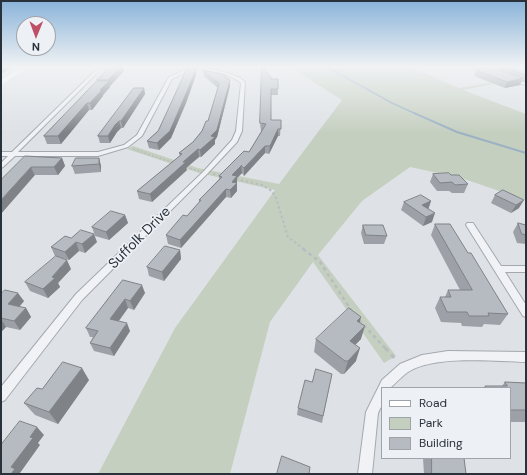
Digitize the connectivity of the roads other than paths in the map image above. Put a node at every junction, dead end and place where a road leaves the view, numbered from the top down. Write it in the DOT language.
graph roads {
  1 [pos="79,89"];
  2 [pos="164,89"];
  3 [pos="242,89"];
  4 [pos="1,154"];
  5 [pos="13,154"];
  6 [pos="1,166"];
  7 [pos="470,224"];
  8 [pos="498,269"];
  9 [pos="526,269"];
  10 [pos="526,313"];
  11 [pos="526,357"];
  12 [pos="384,387"];
  13 [pos="381,395"];
  14 [pos="1,396"];
  15 [pos="365,474"];
  1 -- 5 [label="street"];
  2 -- 5 [label="street"];
  3 -- 14 [label="street, Suffolk Drive"];
  4 -- 5 [label="street"];
  5 -- 6 [label="street"];
  7 -- 8 [label="street"];
  8 -- 9 [label="street"];
  8 -- 10 [label="street"];
  11 -- 12 [label="street"];
  13 -- 15 [label="street"];
}
